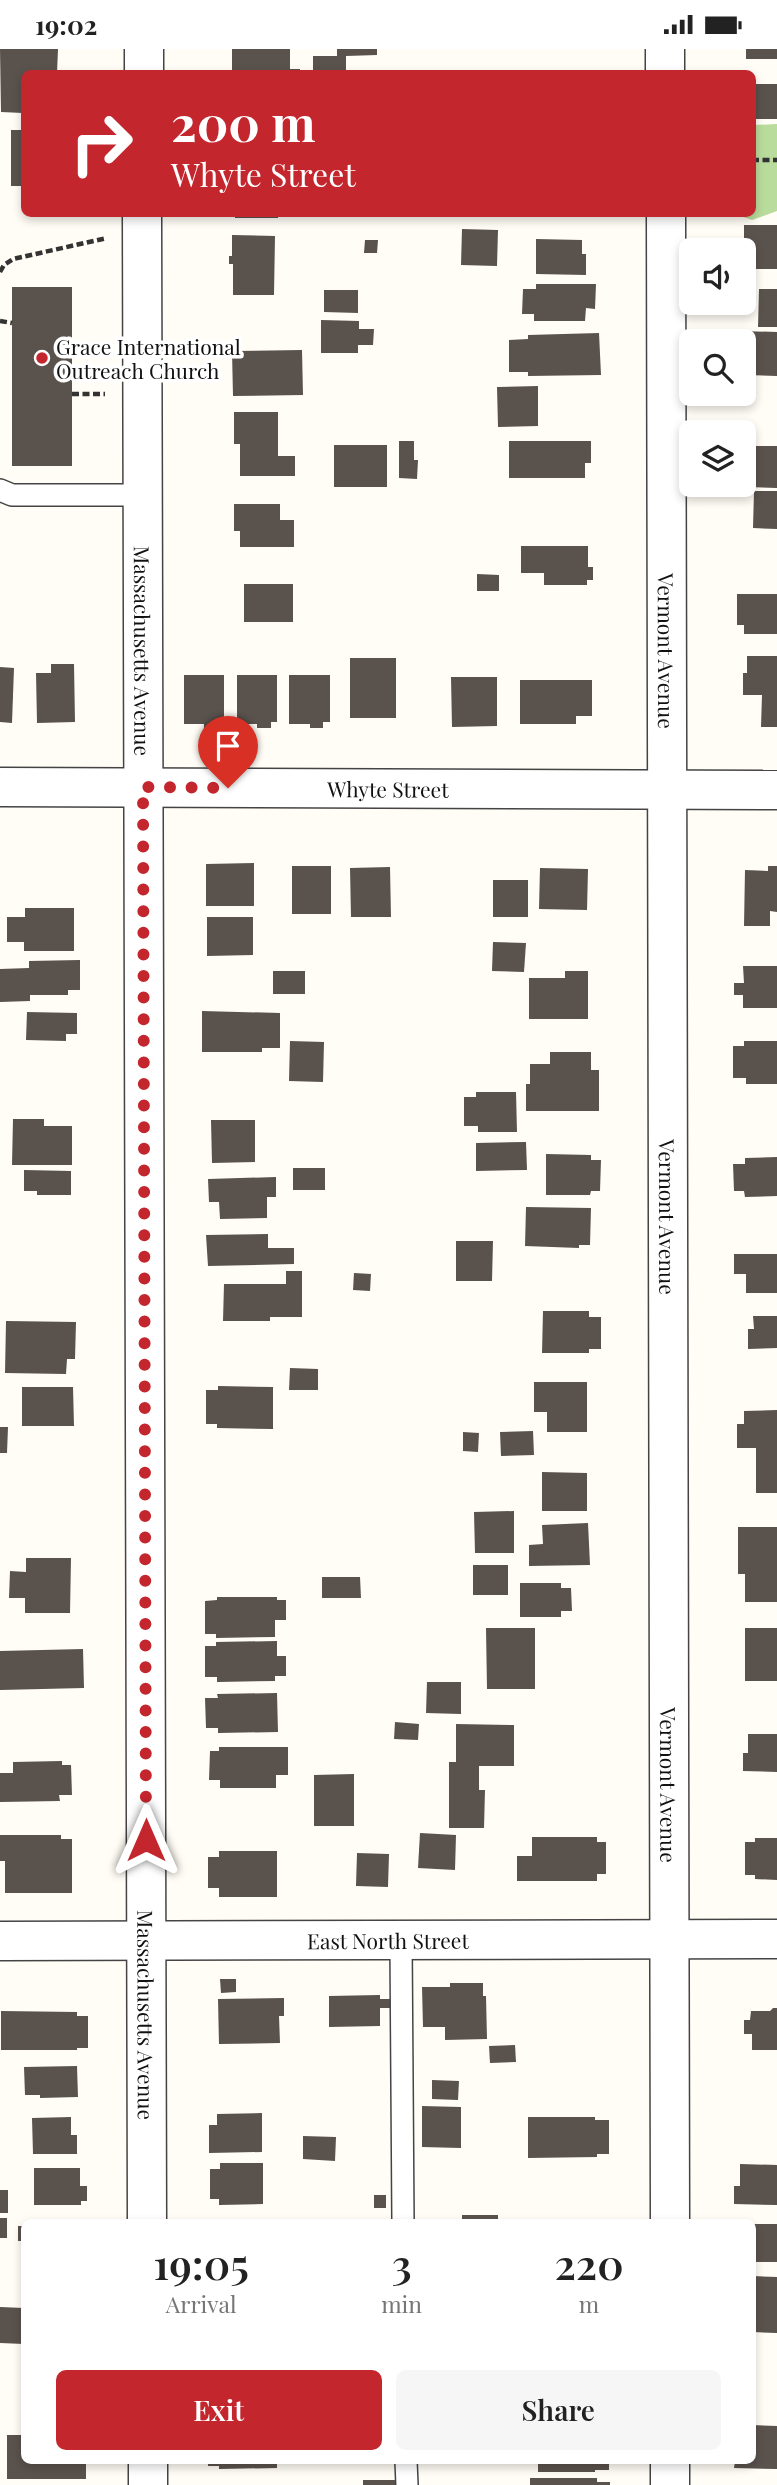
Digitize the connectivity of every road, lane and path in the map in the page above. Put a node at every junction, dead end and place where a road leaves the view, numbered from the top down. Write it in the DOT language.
graph roads {
  1 [pos="144,49"];
  2 [pos="665,49"];
  3 [pos="144,70"];
  4 [pos="666,70"];
  5 [pos="756,160"];
  6 [pos="777,160"];
  7 [pos="666,217"];
  8 [pos="142,222"];
  9 [pos="0,272"];
  10 [pos="0,321"];
  11 [pos="12,323"];
  12 [pos="72,394"];
  13 [pos="110,394"];
  14 [pos="0,490"];
  15 [pos="142,495"];
  16 [pos="0,787"];
  17 [pos="143,787"];
  18 [pos="667,790"];
  19 [pos="777,790"];
  20 [pos="777,1939"];
  21 [pos="669,1940"];
  22 [pos="0,1941"];
  23 [pos="146,1941"];
  24 [pos="401,1941"];
  25 [pos="147,2219"];
  26 [pos="403,2219"];
  27 [pos="670,2219"];
  28 [pos="148,2464"];
  29 [pos="406,2464"];
  30 [pos="670,2464"];
  31 [pos="148,2485"];
  32 [pos="407,2485"];
  33 [pos="670,2485"];
  1 -- 3 [label="street"];
  2 -- 4 [label="street"];
  5 -- 6 [label="path"];
  7 -- 18 [label="street, Vermont Avenue"];
  8 -- 9 [label="path"];
  8 -- 15 [label="street, Massachusetts Avenue"];
  10 -- 11 [label="path"];
  12 -- 13 [label="path"];
  14 -- 15 [label="lane"];
  15 -- 17 [label="street, Massachusetts Avenue"];
  16 -- 17 [label="street, Whyte Street"];
  17 -- 18 [label="street, Whyte Street"];
  17 -- 23 [label="street, Massachusetts Avenue"];
  18 -- 19 [label="street, Whyte Street"];
  18 -- 21 [label="street, Vermont Avenue"];
  20 -- 21 [label="street, East North Street"];
  21 -- 24 [label="street, East North Street"];
  21 -- 27 [label="street, Vermont Avenue"];
  22 -- 23 [label="street, East North Street"];
  23 -- 24 [label="street, East North Street"];
  23 -- 25 [label="street, Massachusetts Avenue"];
  24 -- 26 [label="lane"];
  28 -- 31 [label="street"];
  29 -- 32 [label="lane"];
  30 -- 33 [label="street"];
}
